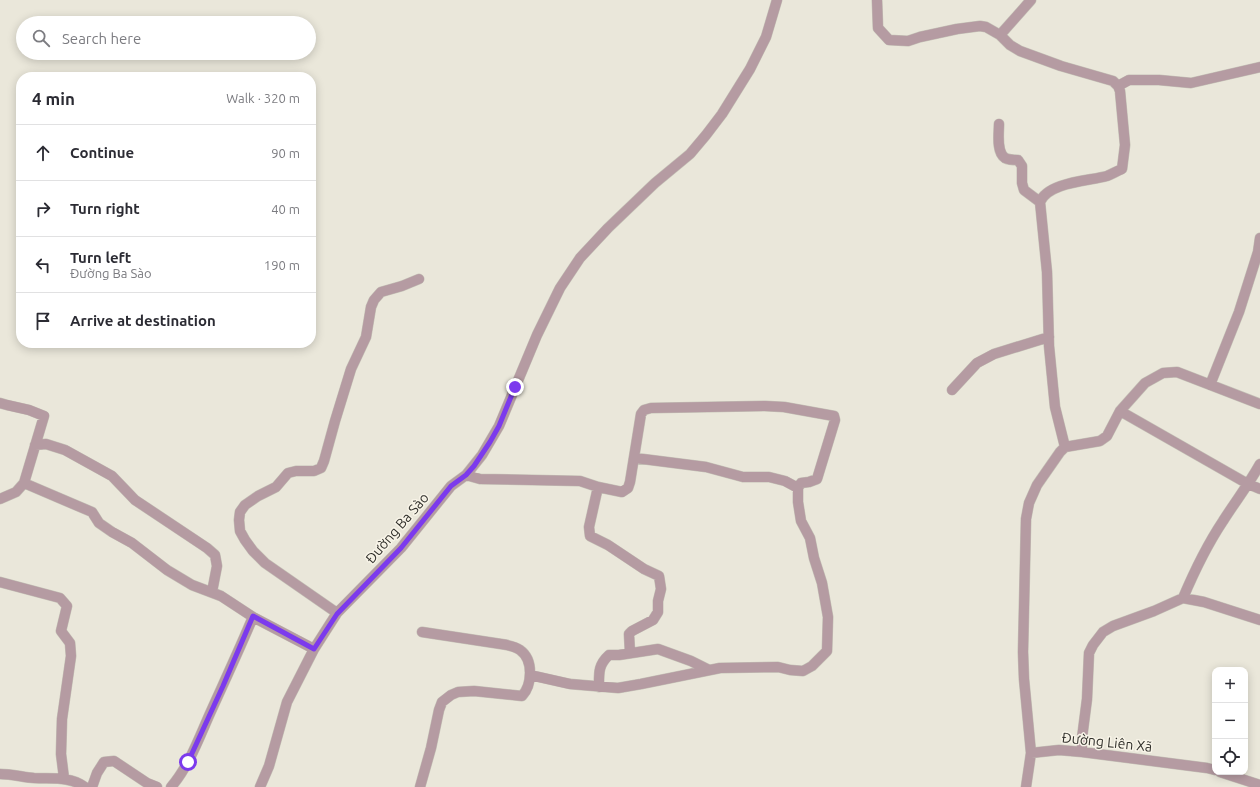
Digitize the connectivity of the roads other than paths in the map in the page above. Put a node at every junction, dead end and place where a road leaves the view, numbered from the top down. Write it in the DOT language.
graph roads {
  1 [pos="777,0"];
  2 [pos="877,0"];
  3 [pos="1031,0"];
  4 [pos="1000,35"];
  5 [pos="1260,66"];
  6 [pos="1118,86"];
  7 [pos="999,124"];
  8 [pos="1040,202"];
  9 [pos="1260,238"];
  10 [pos="419,279"];
  11 [pos="1049,336"];
  12 [pos="1210,385"];
  13 [pos="952,390"];
  14 [pos="0,403"];
  15 [pos="1260,404"];
  16 [pos="1120,411"];
  17 [pos="35,445"];
  18 [pos="1065,447"];
  19 [pos="635,458"];
  20 [pos="1260,464"];
  21 [pos="466,475"];
  22 [pos="24,483"];
  23 [pos="1248,484"];
  24 [pos="598,487"];
  25 [pos="798,488"];
  26 [pos="1260,489"];
  27 [pos="0,499"];
  28 [pos="0,582"];
  29 [pos="212,592"];
  30 [pos="1183,598"];
  31 [pos="337,614"];
  32 [pos="253,616"];
  33 [pos="1260,620"];
  34 [pos="422,632"];
  35 [pos="314,649"];
  36 [pos="630,653"];
  37 [pos="709,670"];
  38 [pos="530,674"];
  39 [pos="599,687"];
  40 [pos="1031,752"];
  41 [pos="1082,752"];
  42 [pos="1212,769"];
  43 [pos="0,774"];
  44 [pos="1229,775"];
  45 [pos="64,778"];
  46 [pos="1260,785"];
  47 [pos="85,787"];
  48 [pos="92,787"];
  49 [pos="157,787"];
  50 [pos="171,787"];
  51 [pos="260,787"];
  52 [pos="420,787"];
  53 [pos="1026,787"];
  1 -- 21 [label="street, Đường Ba Sào"];
  2 -- 4 [label="street"];
  3 -- 4 [label="street"];
  4 -- 6 [label="street"];
  5 -- 6 [label="street"];
  6 -- 8 [label="street"];
  7 -- 8 [label="street"];
  8 -- 11 [label="street"];
  9 -- 12 [label="street"];
  10 -- 31 [label="street"];
  11 -- 13 [label="street"];
  11 -- 18 [label="street"];
  12 -- 15 [label="street"];
  12 -- 16 [label="street"];
  14 -- 17 [label="street"];
  16 -- 18 [label="street"];
  16 -- 23 [label="street"];
  17 -- 22 [label="street"];
  17 -- 29 [label="street"];
  18 -- 40 [label="street"];
  19 -- 24 [label="street"];
  19 -- 25 [label="street"];
  19 -- 25 [label="street"];
  20 -- 23 [label="street"];
  21 -- 24 [label="street"];
  21 -- 31 [label="street, Đường Ba Sào"];
  22 -- 27 [label="street"];
  22 -- 29 [label="street"];
  23 -- 26 [label="street"];
  23 -- 30 [label="street"];
  24 -- 36 [label="street"];
  25 -- 37 [label="street"];
  28 -- 45 [label="street"];
  29 -- 32 [label="street"];
  30 -- 33 [label="street"];
  30 -- 41 [label="street"];
  31 -- 35 [label="street, Đường Ba Sào"];
  32 -- 35 [label="street"];
  32 -- 50 [label="street"];
  34 -- 38 [label="street"];
  35 -- 51 [label="street, Đường Ba Sào"];
  36 -- 37 [label="street"];
  36 -- 39 [label="street"];
  37 -- 39 [label="street"];
  38 -- 39 [label="street"];
  38 -- 52 [label="street"];
  40 -- 41 [label="street, Đường Liên Xã"];
  40 -- 53 [label="street"];
  41 -- 42 [label="street, Đường Liên Xã"];
  43 -- 45 [label="street"];
  44 -- 46 [label="street"];
  45 -- 47 [label="street"];
  48 -- 49 [label="street"];
}
